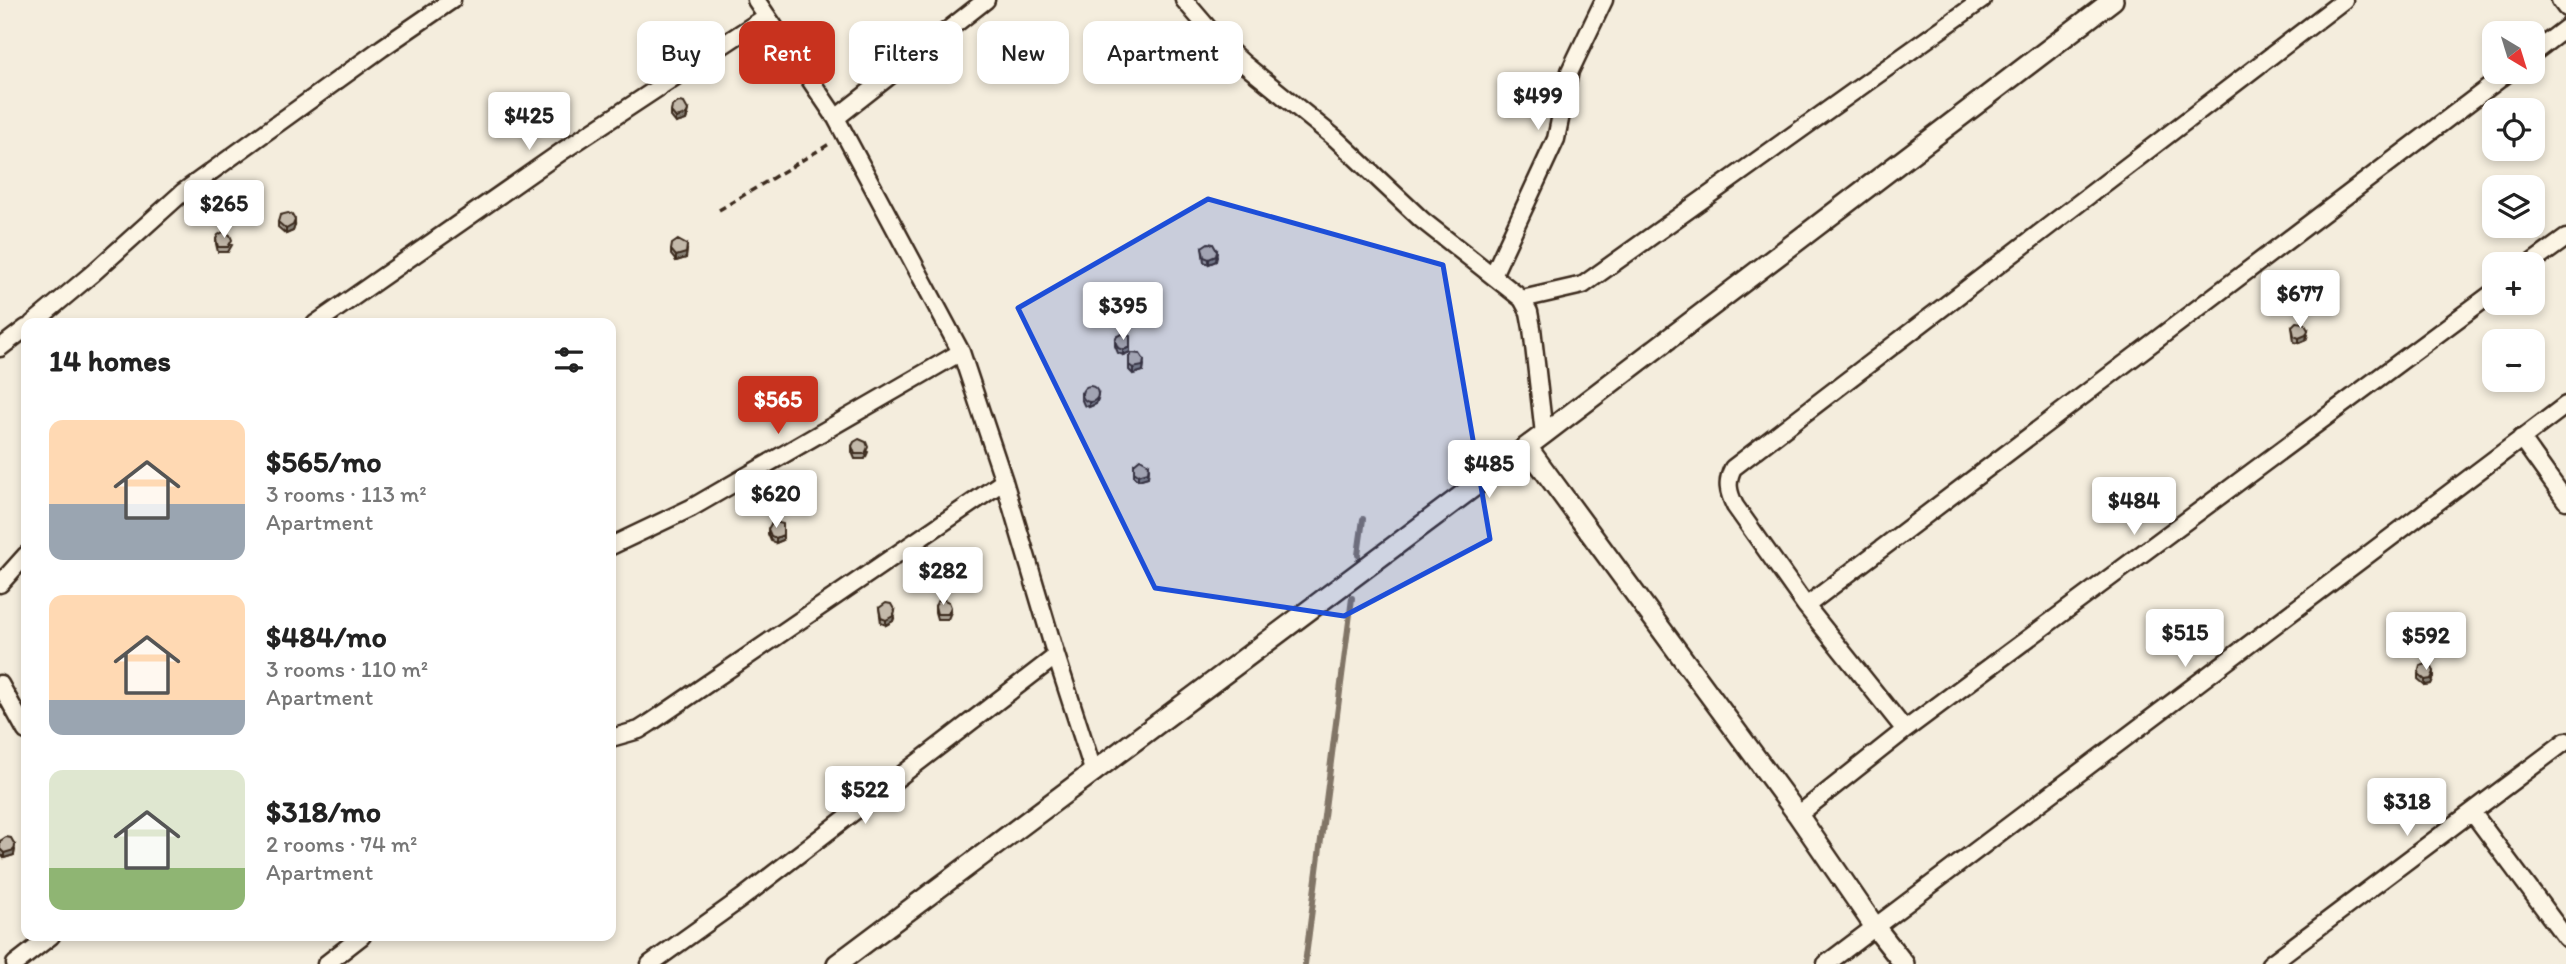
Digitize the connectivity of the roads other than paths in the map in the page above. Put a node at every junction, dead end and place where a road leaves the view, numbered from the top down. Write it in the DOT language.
graph roads {
  1 [pos="452,0"];
  2 [pos="756,0"];
  3 [pos="986,0"];
  4 [pos="1184,0"];
  5 [pos="1604,0"];
  6 [pos="1982,0"];
  7 [pos="2113,0"];
  8 [pos="2344,0"];
  9 [pos="2560,0"];
  10 [pos="2566,8"];
  11 [pos="767,16"];
  12 [pos="2566,29"];
  13 [pos="2545,44"];
  14 [pos="2493,84"];
  15 [pos="836,118"];
  16 [pos="2566,238"];
  17 [pos="2545,253"];
  18 [pos="1493,275"];
  19 [pos="1522,299"];
  20 [pos="2482,301"];
  21 [pos="39,318"];
  22 [pos="324,318"];
  23 [pos="21,332"];
  24 [pos="0,348"];
  25 [pos="961,352"];
  26 [pos="2566,405"];
  27 [pos="1544,434"];
  28 [pos="2521,438"];
  29 [pos="1527,447"];
  30 [pos="1004,481"];
  31 [pos="2566,501"];
  32 [pos="616,544"];
  33 [pos="21,561"];
  34 [pos="0,584"];
  35 [pos="1806,606"];
  36 [pos="1056,656"];
  37 [pos="0,684"];
  38 [pos="21,722"];
  39 [pos="1905,730"];
  40 [pos="616,737"];
  41 [pos="2566,741"];
  42 [pos="1094,773"];
  43 [pos="2472,812"];
  44 [pos="1798,815"];
  45 [pos="1875,927"];
  46 [pos="2566,938"];
  47 [pos="45,941"];
  48 [pos="356,941"];
  49 [pos="15,964"];
  50 [pos="326,964"];
  51 [pos="650,964"];
  52 [pos="837,964"];
  53 [pos="1826,964"];
  54 [pos="1904,964"];
  55 [pos="2270,964"];
  1 -- 21 [label="street"];
  2 -- 11 [label="street"];
  3 -- 15 [label="street"];
  4 -- 18 [label="street"];
  5 -- 18 [label="street"];
  6 -- 19 [label="street"];
  7 -- 27 [label="street"];
  8 -- 35 [label="street"];
  9 -- 10 [label="street"];
  11 -- 15 [label="street"];
  11 -- 22 [label="street"];
  12 -- 13 [label="street"];
  14 -- 35 [label="street"];
  15 -- 25 [label="street"];
  16 -- 17 [label="street"];
  18 -- 19 [label="street"];
  19 -- 27 [label="street"];
  20 -- 39 [label="street"];
  23 -- 24 [label="street"];
  25 -- 30 [label="street"];
  25 -- 32 [label="street"];
  26 -- 28 [label="street"];
  27 -- 29 [label="street"];
  28 -- 31 [label="street"];
  28 -- 45 [label="street"];
  29 -- 42 [label="street"];
  29 -- 44 [label="street"];
  30 -- 36 [label="street"];
  30 -- 40 [label="street"];
  33 -- 34 [label="street"];
  35 -- 39 [label="street"];
  36 -- 42 [label="street"];
  36 -- 51 [label="street"];
  37 -- 38 [label="street"];
  39 -- 44 [label="street"];
  41 -- 43 [label="street"];
  42 -- 52 [label="street"];
  43 -- 46 [label="street"];
  43 -- 55 [label="street"];
  44 -- 45 [label="street"];
  45 -- 53 [label="street"];
  45 -- 54 [label="street"];
  47 -- 49 [label="street"];
  48 -- 50 [label="street"];
}
